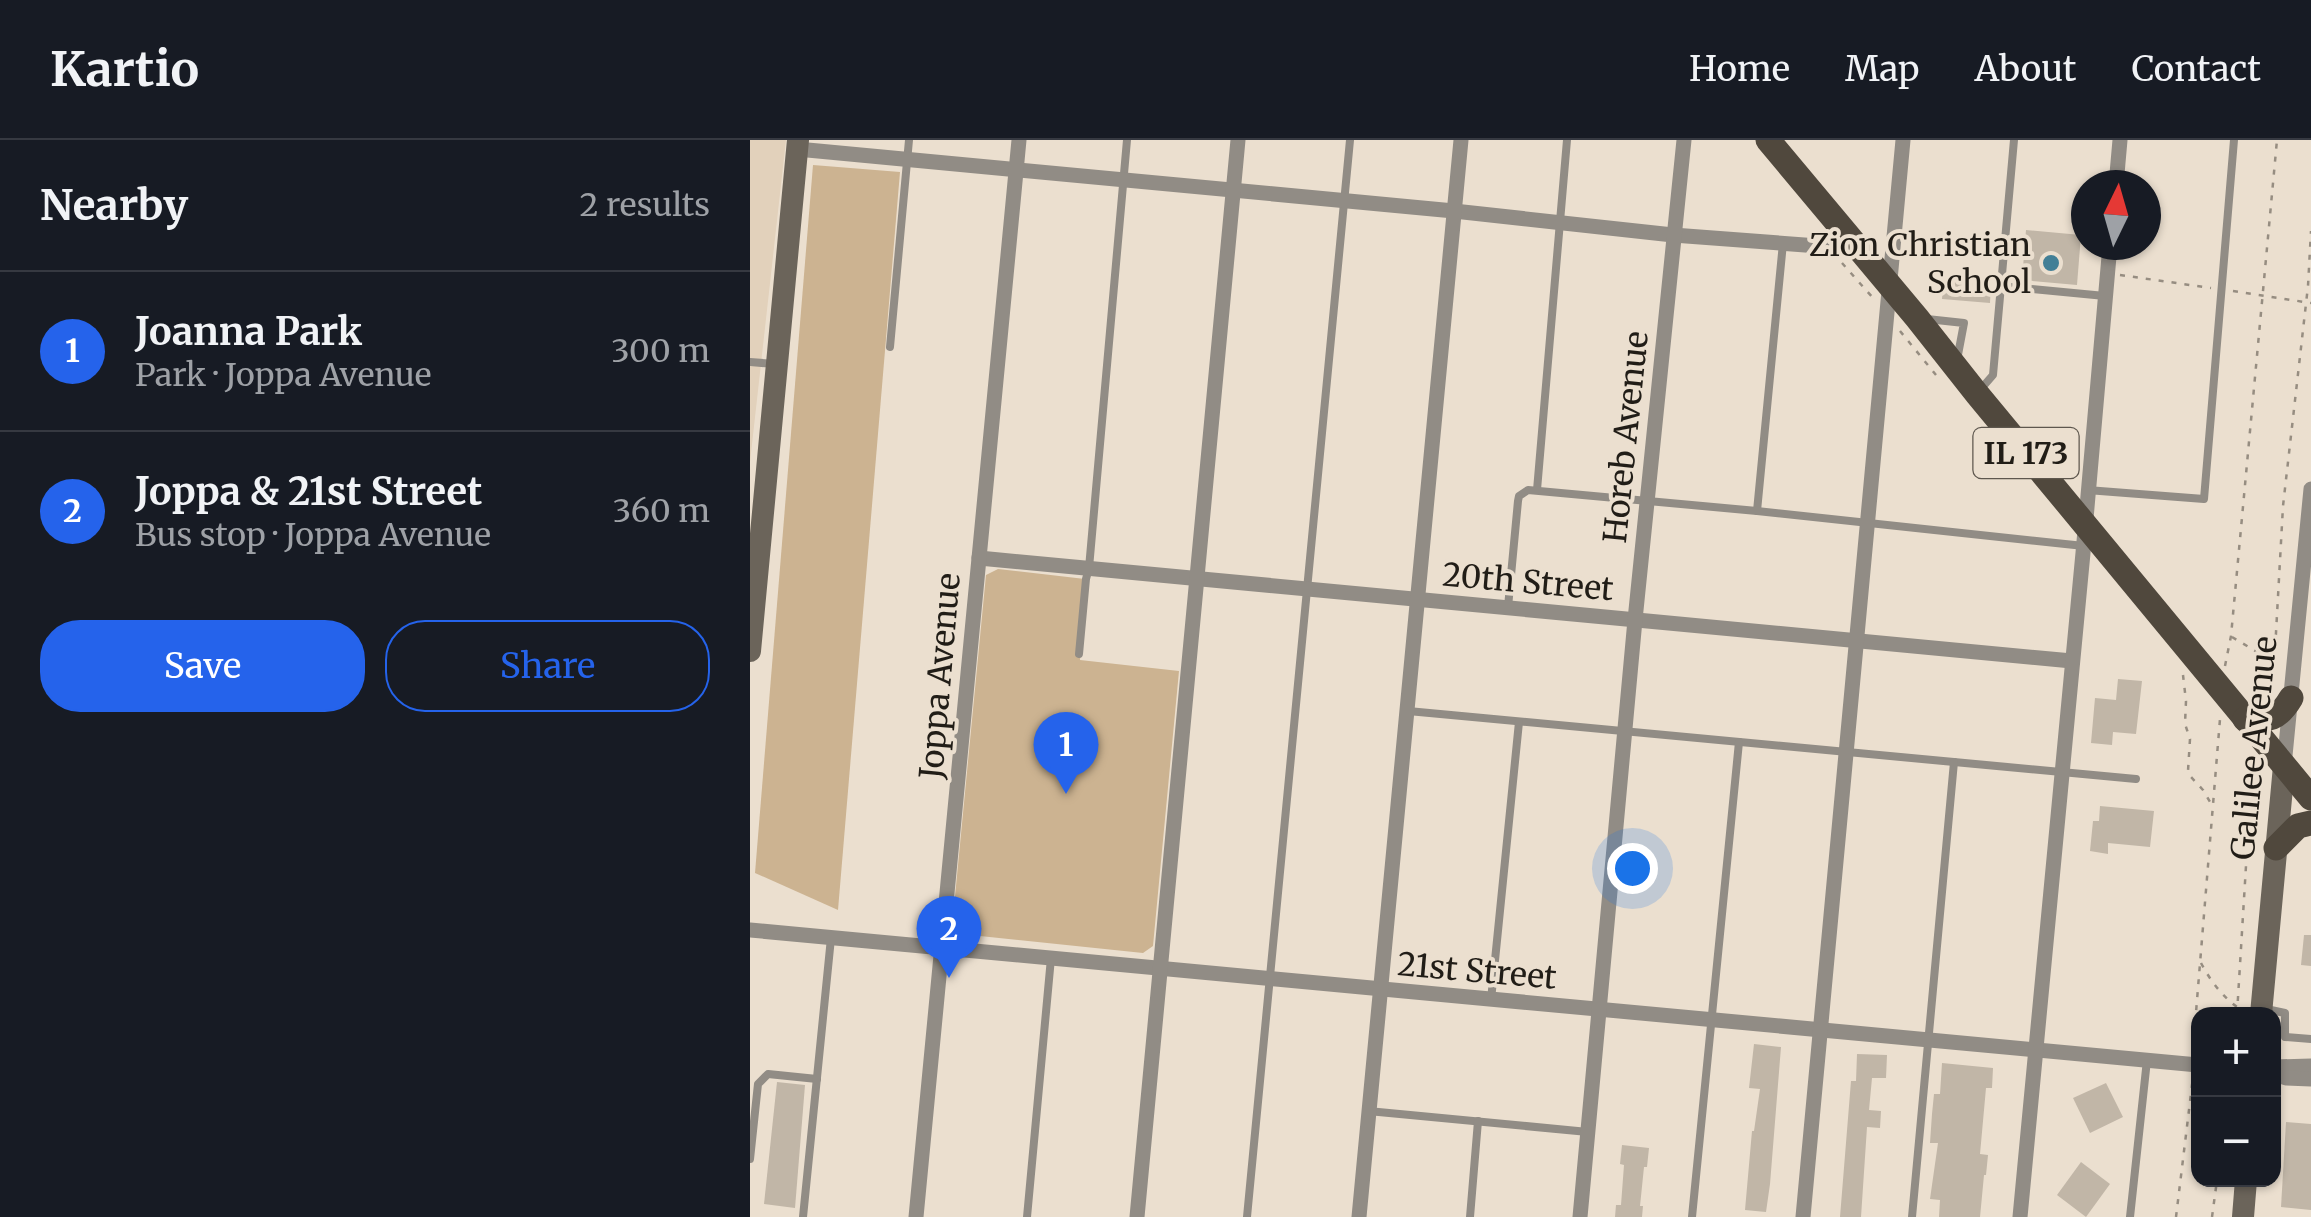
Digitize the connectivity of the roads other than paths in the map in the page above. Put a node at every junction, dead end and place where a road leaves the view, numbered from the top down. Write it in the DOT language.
graph roads {
  1 [pos="909,140"];
  2 [pos="1018,140"];
  3 [pos="1127,140"];
  4 [pos="1238,140"];
  5 [pos="1350,140"];
  6 [pos="1461,140"];
  7 [pos="1567,140"];
  8 [pos="1684,140"];
  9 [pos="1902,140"];
  10 [pos="2014,140"];
  11 [pos="2120,140"];
  12 [pos="2234,140"];
  13 [pos="797,145"];
  14 [pos="1778,145"];
  15 [pos="907,160"];
  16 [pos="1016,170"];
  17 [pos="2117,170"];
  18 [pos="1124,180"];
  19 [pos="1233,190"];
  20 [pos="1344,201"];
  21 [pos="1454,211"];
  22 [pos="1560,222"];
  23 [pos="1673,234"];
  24 [pos="1782,244"];
  25 [pos="1858,250"];
  26 [pos="2108,260"];
  27 [pos="2001,286"];
  28 [pos="1889,287"];
  29 [pos="2105,296"];
  30 [pos="890,347"];
  31 [pos="750,362"];
  32 [pos="777,364"];
  33 [pos="1977,394"];
  34 [pos="2311,489"];
  35 [pos="1537,490"];
  36 [pos="2088,490"];
  37 [pos="1648,501"];
  38 [pos="1757,512"];
  39 [pos="1866,523"];
  40 [pos="2084,535"];
  41 [pos="979,558"];
  42 [pos="2307,566"];
  43 [pos="1089,568"];
  44 [pos="1198,579"];
  45 [pos="1307,589"];
  46 [pos="1418,600"];
  47 [pos="1508,608"];
  48 [pos="1635,620"];
  49 [pos="1856,641"];
  50 [pos="750,652"];
  51 [pos="1079,654"];
  52 [pos="2072,661"];
  53 [pos="2292,689"];
  54 [pos="1408,711"];
  55 [pos="2245,719"];
  56 [pos="1518,722"];
  57 [pos="1625,731"];
  58 [pos="1739,742"];
  59 [pos="1846,752"];
  60 [pos="1954,762"];
  61 [pos="2275,765"];
  62 [pos="2061,772"];
  63 [pos="2136,779"];
  64 [pos="2311,798"];
  65 [pos="2311,823"];
  66 [pos="2276,848"];
  67 [pos="750,930"];
  68 [pos="831,937"];
  69 [pos="942,947"];
  70 [pos="1051,958"];
  71 [pos="1161,969"];
  72 [pos="1270,979"];
  73 [pos="1382,990"];
  74 [pos="1491,1000"];
  75 [pos="2262,1007"];
  76 [pos="1598,1010"];
  77 [pos="2281,1011"];
  78 [pos="1712,1021"];
  79 [pos="1820,1031"];
  80 [pos="2311,1039"];
  81 [pos="1928,1041"];
  82 [pos="2036,1050"];
  83 [pos="2147,1060"];
  84 [pos="2191,1064"];
  85 [pos="2311,1066"];
  86 [pos="2281,1070"];
  87 [pos="2281,1075"];
  88 [pos="817,1079"];
  89 [pos="2311,1079"];
  90 [pos="1368,1111"];
  91 [pos="1478,1121"];
  92 [pos="1588,1132"];
  93 [pos="750,1159"];
  94 [pos="2245,1187"];
  95 [pos="803,1217"];
  96 [pos="916,1217"];
  97 [pos="1027,1217"];
  98 [pos="1137,1217"];
  99 [pos="1248,1217"];
  100 [pos="1359,1217"];
  101 [pos="1470,1217"];
  102 [pos="1580,1217"];
  103 [pos="1692,1217"];
  104 [pos="1803,1217"];
  105 [pos="1912,1217"];
  106 [pos="2020,1217"];
  107 [pos="2130,1217"];
  108 [pos="2243,1217"];
  1 -- 15 [label="lane"];
  2 -- 16 [label="street, Joppa Avenue"];
  3 -- 18 [label="lane"];
  4 -- 19 [label="street"];
  5 -- 20 [label="lane"];
  6 -- 21 [label="street"];
  7 -- 22 [label="lane"];
  8 -- 23 [label="street, Horeb Avenue"];
  9 -- 28 [label="street"];
  10 -- 27 [label="lane"];
  11 -- 17 [label="street"];
  12 -- 36 [label="lane"];
  13 -- 15 [label="street"];
  13 -- 32 [label="main road"];
  14 -- 25 [label="main road, IL 173"];
  15 -- 16 [label="street"];
  15 -- 30 [label="lane"];
  16 -- 18 [label="street"];
  16 -- 41 [label="street, Joppa Avenue"];
  18 -- 19 [label="street"];
  18 -- 43 [label="lane"];
  19 -- 20 [label="street"];
  19 -- 44 [label="street"];
  20 -- 21 [label="street"];
  20 -- 45 [label="lane"];
  21 -- 22 [label="street"];
  21 -- 46 [label="street"];
  22 -- 23 [label="street"];
  22 -- 35 [label="lane"];
  23 -- 24 [label="street"];
  23 -- 37 [label="street, Horeb Avenue"];
  24 -- 25 [label="street"];
  24 -- 38 [label="lane"];
  25 -- 28 [label="main road, IL 173"];
  26 -- 29 [label="street"];
  27 -- 29 [label="lane"];
  27 -- 33 [label="lane"];
  28 -- 33 [label="main road, IL 173"];
  28 -- 39 [label="street"];
  29 -- 36 [label="street"];
  31 -- 32 [label="lane"];
  32 -- 50 [label="main road"];
  33 -- 40 [label="main road, IL 173"];
  34 -- 42 [label="street, Galilee Avenue"];
  35 -- 37 [label="lane"];
  35 -- 47 [label="lane"];
  36 -- 40 [label="street"];
  37 -- 38 [label="lane"];
  37 -- 48 [label="street, Horeb Avenue"];
  38 -- 39 [label="lane"];
  39 -- 40 [label="lane"];
  39 -- 49 [label="street"];
  40 -- 52 [label="street"];
  40 -- 55 [label="main road, IL 173"];
  41 -- 43 [label="street, 20th Street"];
  41 -- 69 [label="street, Joppa Avenue"];
  42 -- 53 [label="street, Galilee Avenue"];
  43 -- 44 [label="street, 20th Street"];
  43 -- 51 [label="lane"];
  44 -- 45 [label="street, 20th Street"];
  44 -- 71 [label="street"];
  45 -- 46 [label="street, 20th Street"];
  45 -- 72 [label="lane"];
  46 -- 47 [label="street, 20th Street"];
  46 -- 54 [label="street"];
  47 -- 48 [label="street, 20th Street"];
  48 -- 49 [label="street, 20th Street"];
  48 -- 57 [label="street, Horeb Avenue"];
  49 -- 52 [label="street, 20th Street"];
  49 -- 59 [label="street"];
  52 -- 62 [label="street"];
  53 -- 55 [label="main road"];
  53 -- 61 [label="street, Galilee Avenue"];
  54 -- 56 [label="lane"];
  54 -- 73 [label="street"];
  55 -- 61 [label="main road, IL 173"];
  56 -- 57 [label="lane"];
  56 -- 74 [label="lane"];
  57 -- 58 [label="lane"];
  57 -- 76 [label="street, Horeb Avenue"];
  58 -- 59 [label="lane"];
  58 -- 78 [label="lane"];
  59 -- 60 [label="lane"];
  59 -- 79 [label="street"];
  60 -- 62 [label="lane"];
  60 -- 81 [label="lane"];
  61 -- 64 [label="main road, IL 173"];
  61 -- 66 [label="main road, Galilee Avenue"];
  62 -- 63 [label="lane"];
  62 -- 82 [label="street"];
  65 -- 66 [label="main road"];
  66 -- 75 [label="main road, Galilee Avenue"];
  67 -- 68 [label="street, 21st Street"];
  68 -- 69 [label="street, 21st Street"];
  68 -- 88 [label="lane"];
  69 -- 70 [label="street, 21st Street"];
  69 -- 96 [label="street, Joppa Avenue"];
  70 -- 71 [label="street, 21st Street"];
  70 -- 97 [label="lane"];
  71 -- 72 [label="street, 21st Street"];
  71 -- 98 [label="street"];
  72 -- 73 [label="street, 21st Street"];
  72 -- 99 [label="lane"];
  73 -- 74 [label="street, 21st Street"];
  73 -- 90 [label="street"];
  74 -- 76 [label="street, 21st Street"];
  76 -- 78 [label="street, 21st Street"];
  76 -- 92 [label="street, Horeb Avenue"];
  77 -- 80 [label="lane"];
  78 -- 79 [label="street, 21st Street"];
  78 -- 103 [label="lane"];
  79 -- 81 [label="street, 21st Street"];
  79 -- 104 [label="street"];
  81 -- 82 [label="street, 21st Street"];
  81 -- 105 [label="lane"];
  82 -- 83 [label="street, 21st Street"];
  82 -- 106 [label="street"];
  83 -- 84 [label="street, 21st Street"];
  83 -- 107 [label="lane"];
  85 -- 86 [label="street"];
  87 -- 89 [label="street"];
  88 -- 93 [label="lane"];
  88 -- 95 [label="lane"];
  90 -- 91 [label="lane"];
  90 -- 100 [label="street"];
  91 -- 92 [label="lane"];
  91 -- 101 [label="lane"];
  92 -- 102 [label="street, Horeb Avenue"];
  94 -- 108 [label="main road"];
}
